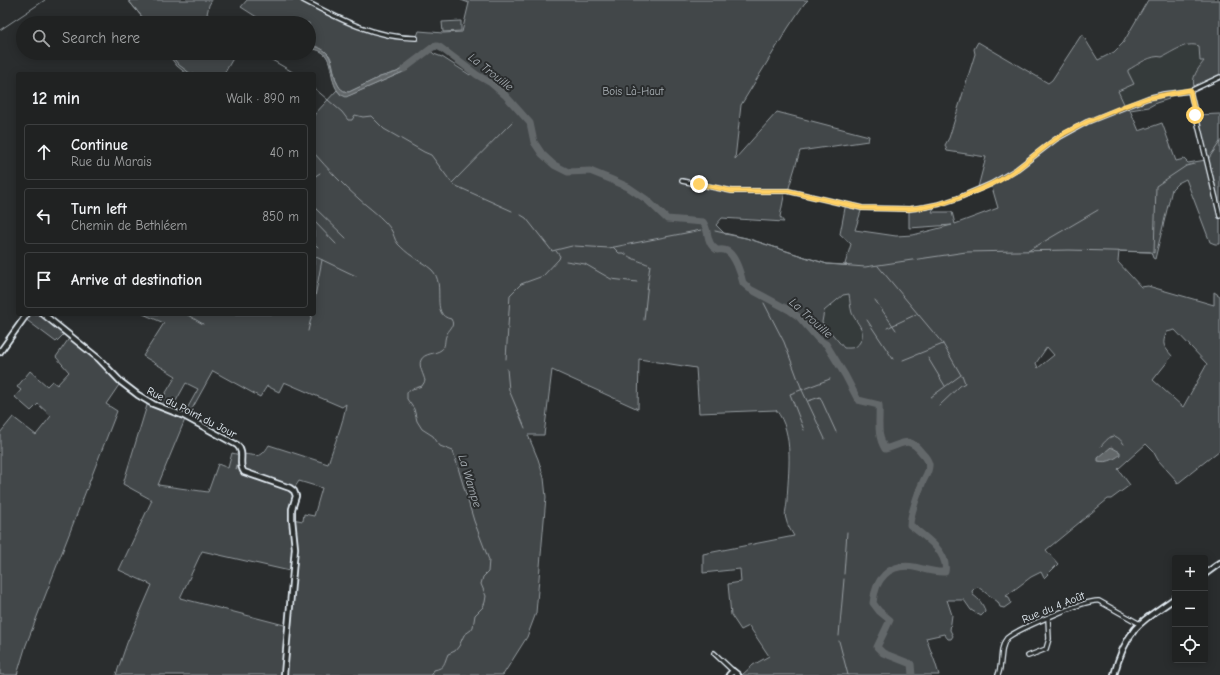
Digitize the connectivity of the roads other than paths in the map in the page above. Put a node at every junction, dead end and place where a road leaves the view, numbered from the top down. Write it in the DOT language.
graph roads {
  1 [pos="303,0"];
  2 [pos="416,38"];
  3 [pos="1220,77"];
  4 [pos="1190,90"];
  5 [pos="682,181"];
  6 [pos="1220,216"];
  7 [pos="26,316"];
  8 [pos="45,316"];
  9 [pos="0,352"];
  10 [pos="1220,563"];
  11 [pos="1208,572"];
  12 [pos="1172,600"];
  13 [pos="1048,618"];
  14 [pos="1140,624"];
  15 [pos="714,653"];
  16 [pos="1028,656"];
  17 [pos="733,671"];
  18 [pos="284,675"];
  19 [pos="729,675"];
  20 [pos="738,675"];
  21 [pos="998,675"];
  22 [pos="1114,675"];
  1 -- 2 [label="street"];
  3 -- 4 [label="street"];
  4 -- 5 [label="street"];
  4 -- 6 [label="street"];
  7 -- 9 [label="street"];
  8 -- 18 [label="street, Rue du Point du Jour"];
  10 -- 11 [label="street"];
  12 -- 14 [label="street"];
  13 -- 14 [label="street, Rue du 4 Août"];
  13 -- 16 [label="street"];
  13 -- 21 [label="street, Rue du 4 Août"];
  14 -- 22 [label="street"];
  15 -- 17 [label="street"];
  17 -- 19 [label="street"];
  17 -- 20 [label="street"];
}
